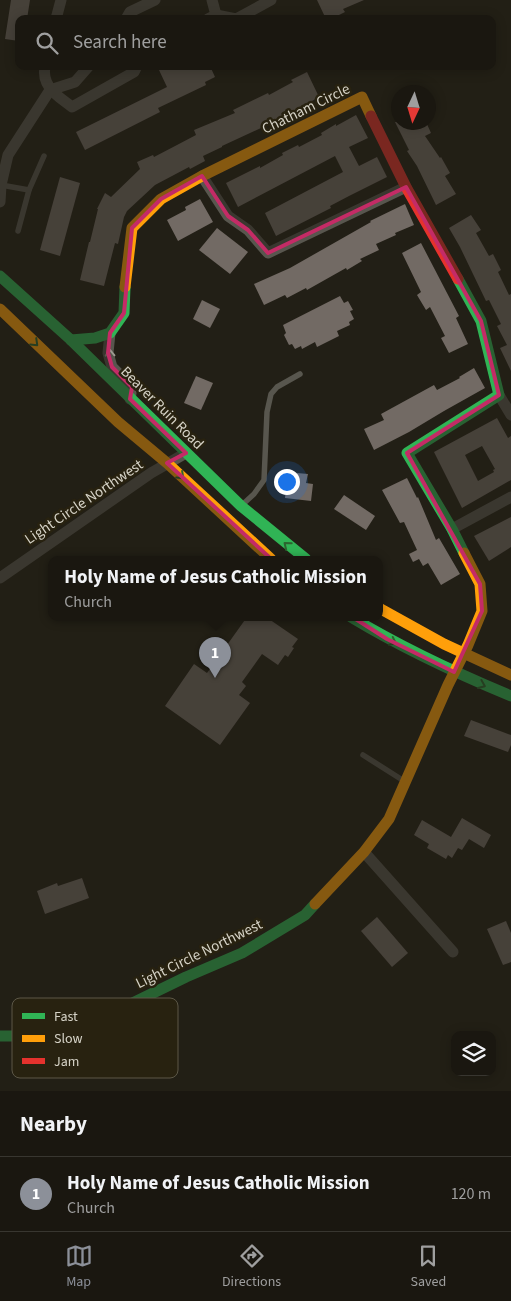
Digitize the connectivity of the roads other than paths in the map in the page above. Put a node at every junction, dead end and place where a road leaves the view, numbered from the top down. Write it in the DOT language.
graph roads {
  1 [pos="61,0"];
  2 [pos="155,0"];
  3 [pos="212,0"];
  4 [pos="271,0"];
  5 [pos="57,15"];
  6 [pos="128,15"];
  7 [pos="212,15"];
  8 [pos="243,15"];
  9 [pos="44,70"];
  10 [pos="85,70"];
  11 [pos="135,70"];
  12 [pos="50,90"];
  13 [pos="44,156"];
  14 [pos="202,176"];
  15 [pos="1,184"];
  16 [pos="406,186"];
  17 [pos="29,190"];
  18 [pos="0,202"];
  19 [pos="18,231"];
  20 [pos="0,276"];
  21 [pos="0,309"];
  22 [pos="110,333"];
  23 [pos="71,340"];
  24 [pos="300,374"];
  25 [pos="499,396"];
  26 [pos="130,399"];
  27 [pos="511,415"];
  28 [pos="186,453"];
  29 [pos="167,463"];
  30 [pos="511,497"];
  31 [pos="241,506"];
  32 [pos="452,529"];
  33 [pos="268,556"];
  34 [pos="302,556"];
  35 [pos="0,578"];
  36 [pos="383,610"];
  37 [pos="359,621"];
  38 [pos="463,653"];
  39 [pos="454,672"];
  40 [pos="511,675"];
  41 [pos="511,696"];
  42 [pos="363,754"];
  43 [pos="406,782"];
  44 [pos="364,852"];
  45 [pos="453,952"];
  46 [pos="143,998"];
  1 -- 5 [label="street"];
  2 -- 6 [label="street"];
  3 -- 7 [label="street"];
  4 -- 8 [label="street"];
  9 -- 12 [label="street"];
  10 -- 12 [label="street"];
  11 -- 12 [label="street"];
  12 -- 15 [label="street"];
  13 -- 17 [label="lane"];
  14 -- 16 [label="street"];
  14 -- 16 [label="street, Chatham Circle"];
  14 -- 22 [label="street, Chatham Circle"];
  15 -- 17 [label="lane"];
  15 -- 18 [label="street"];
  16 -- 25 [label="street, Chatham Circle"];
  17 -- 19 [label="lane"];
  20 -- 23 [label="street, Beaver Ruin Road"];
  21 -- 29 [label="street, one-way"];
  22 -- 23 [label="street"];
  26 -- 22 [label="street, one-way"];
  23 -- 26 [label="street, Beaver Ruin Road"];
  24 -- 31 [label="lane"];
  25 -- 27 [label="street, Chatham Circle"];
  25 -- 32 [label="street"];
  26 -- 28 [label="street, Beaver Ruin Road"];
  28 -- 29 [label="street, Light Circle Northwest"];
  28 -- 31 [label="street, Beaver Ruin Road"];
  29 -- 33 [label="street, one-way"];
  29 -- 35 [label="street, Light Circle Northwest"];
  30 -- 32 [label="street"];
  34 -- 31 [label="street, Beaver Ruin Road, one-way"];
  32 -- 38 [label="street"];
  36 -- 38 [label="street"];
  37 -- 39 [label="street, one-way"];
  38 -- 39 [label="street, Light Circle Northwest"];
  38 -- 40 [label="street"];
  39 -- 41 [label="street, one-way"];
  39 -- 43 [label="street, Light Circle Northwest"];
  42 -- 43 [label="lane"];
  43 -- 44 [label="street, Light Circle Northwest"];
  44 -- 45 [label="street"];
  44 -- 46 [label="street, Light Circle Northwest"];
}
